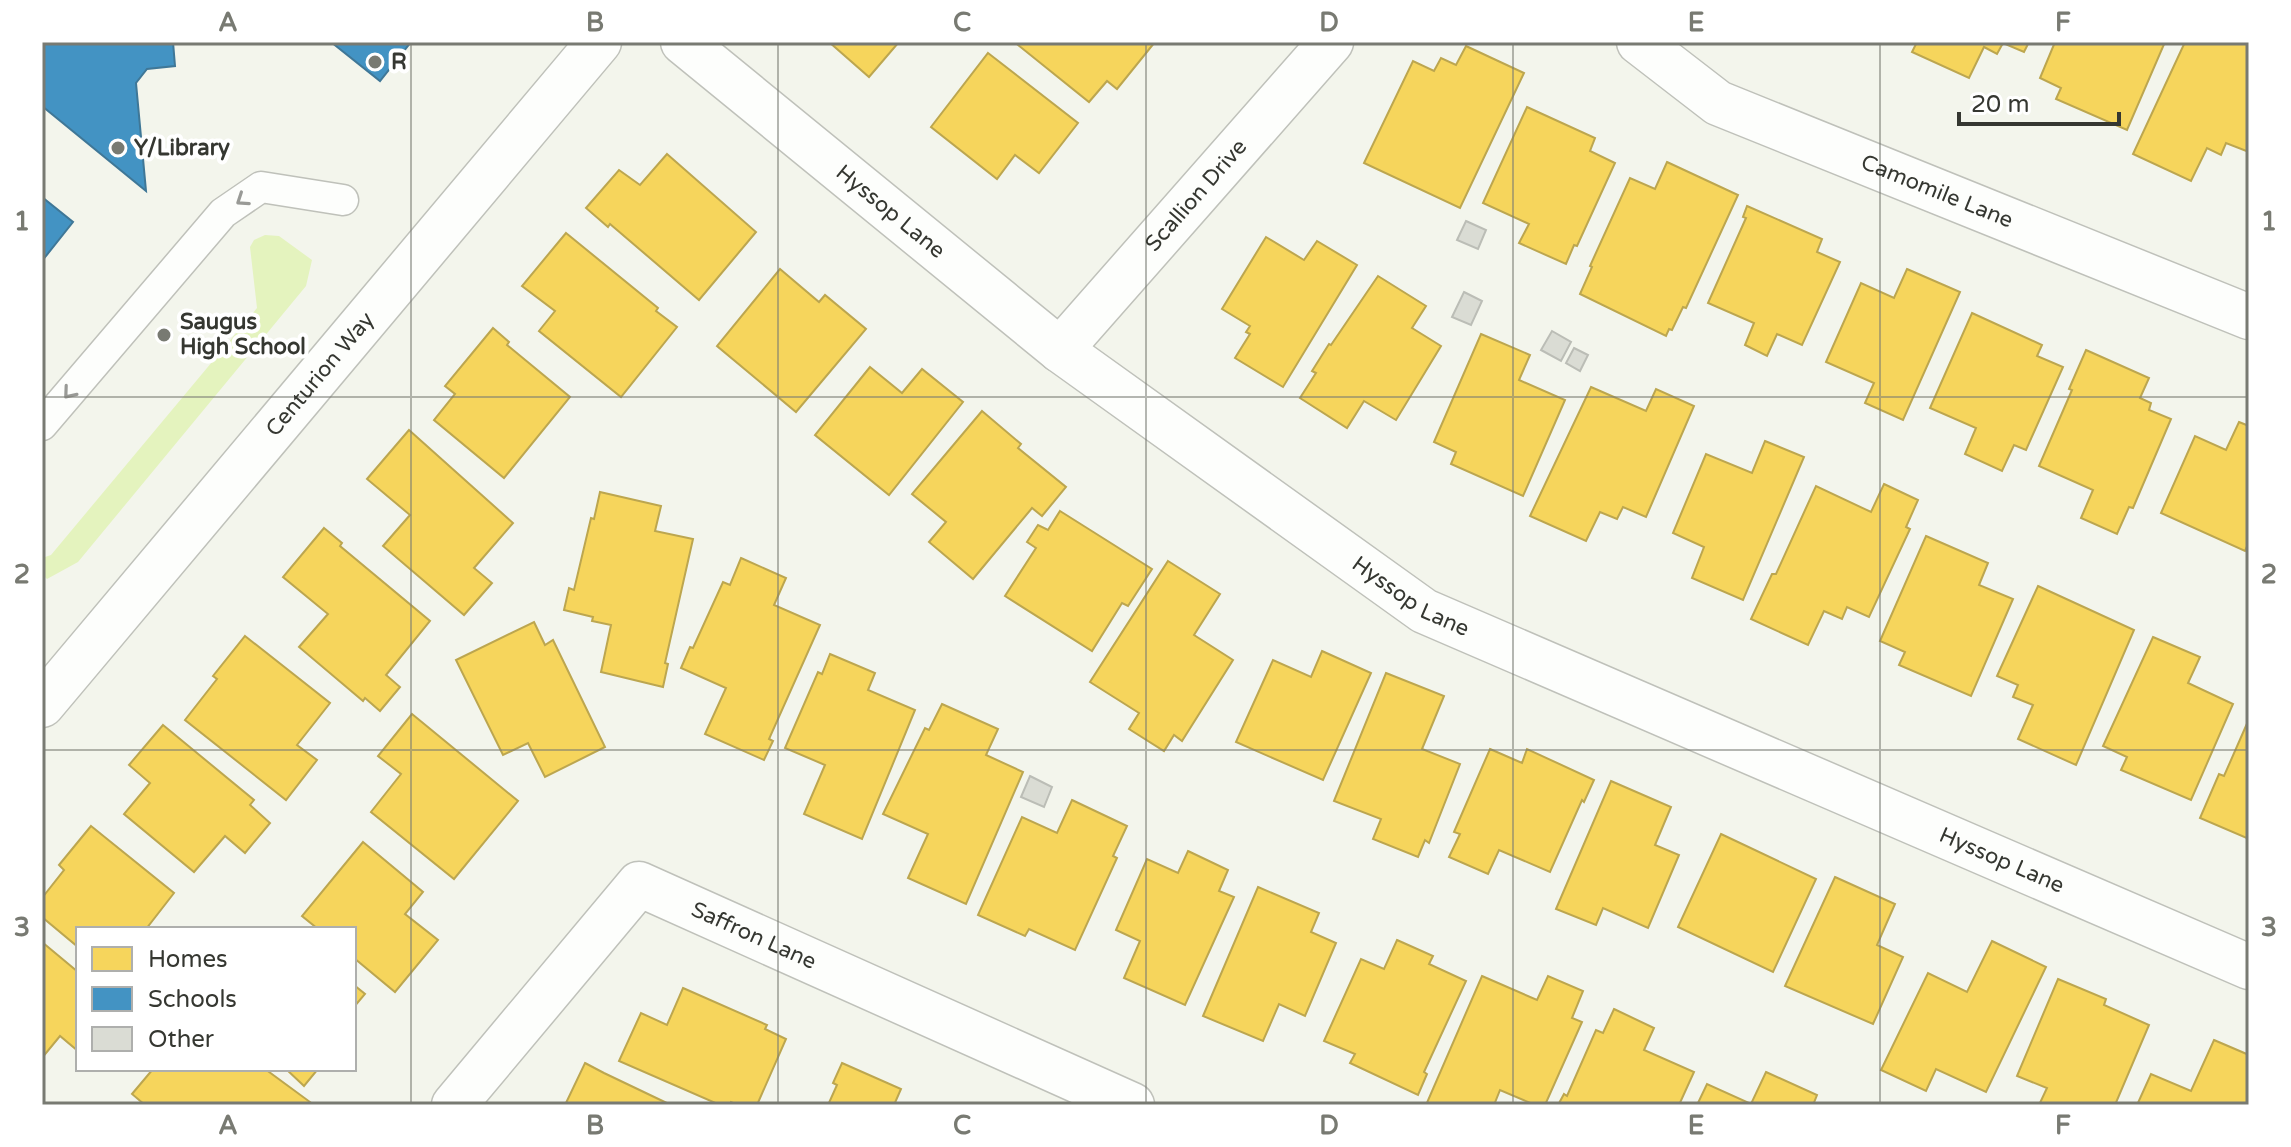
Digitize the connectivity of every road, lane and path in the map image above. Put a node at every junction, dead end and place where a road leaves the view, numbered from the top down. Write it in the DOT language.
graph roads {
  1 [pos="599,42"];
  2 [pos="683,42"];
  3 [pos="1331,42"];
  4 [pos="1639,42"];
  5 [pos="343,200"];
  6 [pos="2249,317"];
  7 [pos="1060,350"];
  8 [pos="42,425"];
  9 [pos="42,705"];
  10 [pos="2249,967"];
  11 [pos="454,1105"];
  12 [pos="1132,1105"];
  1 -- 9 [label="street, Centurion Way"];
  2 -- 7 [label="street, Hyssop Lane"];
  3 -- 7 [label="street, Scallion Drive"];
  4 -- 6 [label="street, Camomile Lane"];
  5 -- 8 [label="lane, one-way"];
  7 -- 10 [label="street, Hyssop Lane"];
  11 -- 12 [label="street, Saffron Lane"];
}
